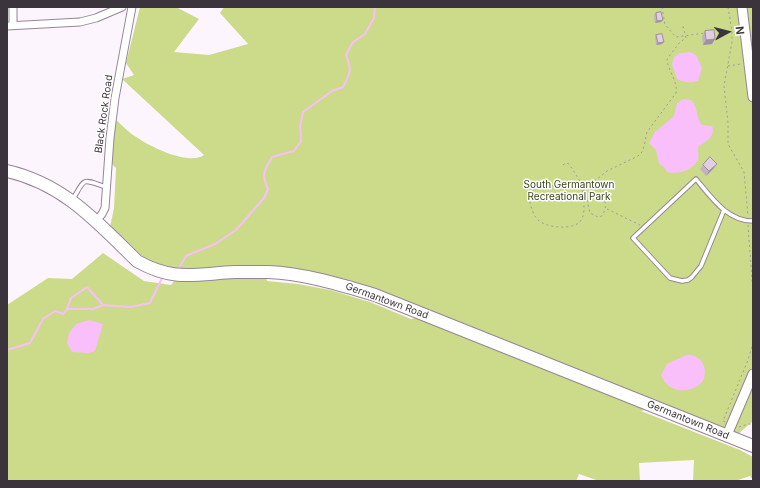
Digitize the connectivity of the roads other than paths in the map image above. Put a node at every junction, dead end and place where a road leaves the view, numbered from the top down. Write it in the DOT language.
graph roads {
  1 [pos="13,7"];
  2 [pos="122,7"];
  3 [pos="132,7"];
  4 [pos="742,7"];
  5 [pos="10,26"];
  6 [pos="753,97"];
  7 [pos="7,170"];
  8 [pos="106,187"];
  9 [pos="72,200"];
  10 [pos="724,210"];
  11 [pos="96,221"];
  12 [pos="753,222"];
  13 [pos="753,374"];
  14 [pos="727,435"];
  15 [pos="753,446"];
  1 -- 5 [label="street"];
  2 -- 5 [label="street"];
  3 -- 8 [label="street, Black Rock Road"];
  4 -- 6 [label="street"];
  7 -- 9 [label="main road, Germantown Road"];
  8 -- 9 [label="lane"];
  8 -- 11 [label="street, Black Rock Road"];
  9 -- 11 [label="main road, Germantown Road"];
  10 -- 10 [label="lane"];
  10 -- 12 [label="lane"];
  11 -- 14 [label="main road, Germantown Road"];
  13 -- 14 [label="street"];
  14 -- 15 [label="main road, Germantown Road"];
}
